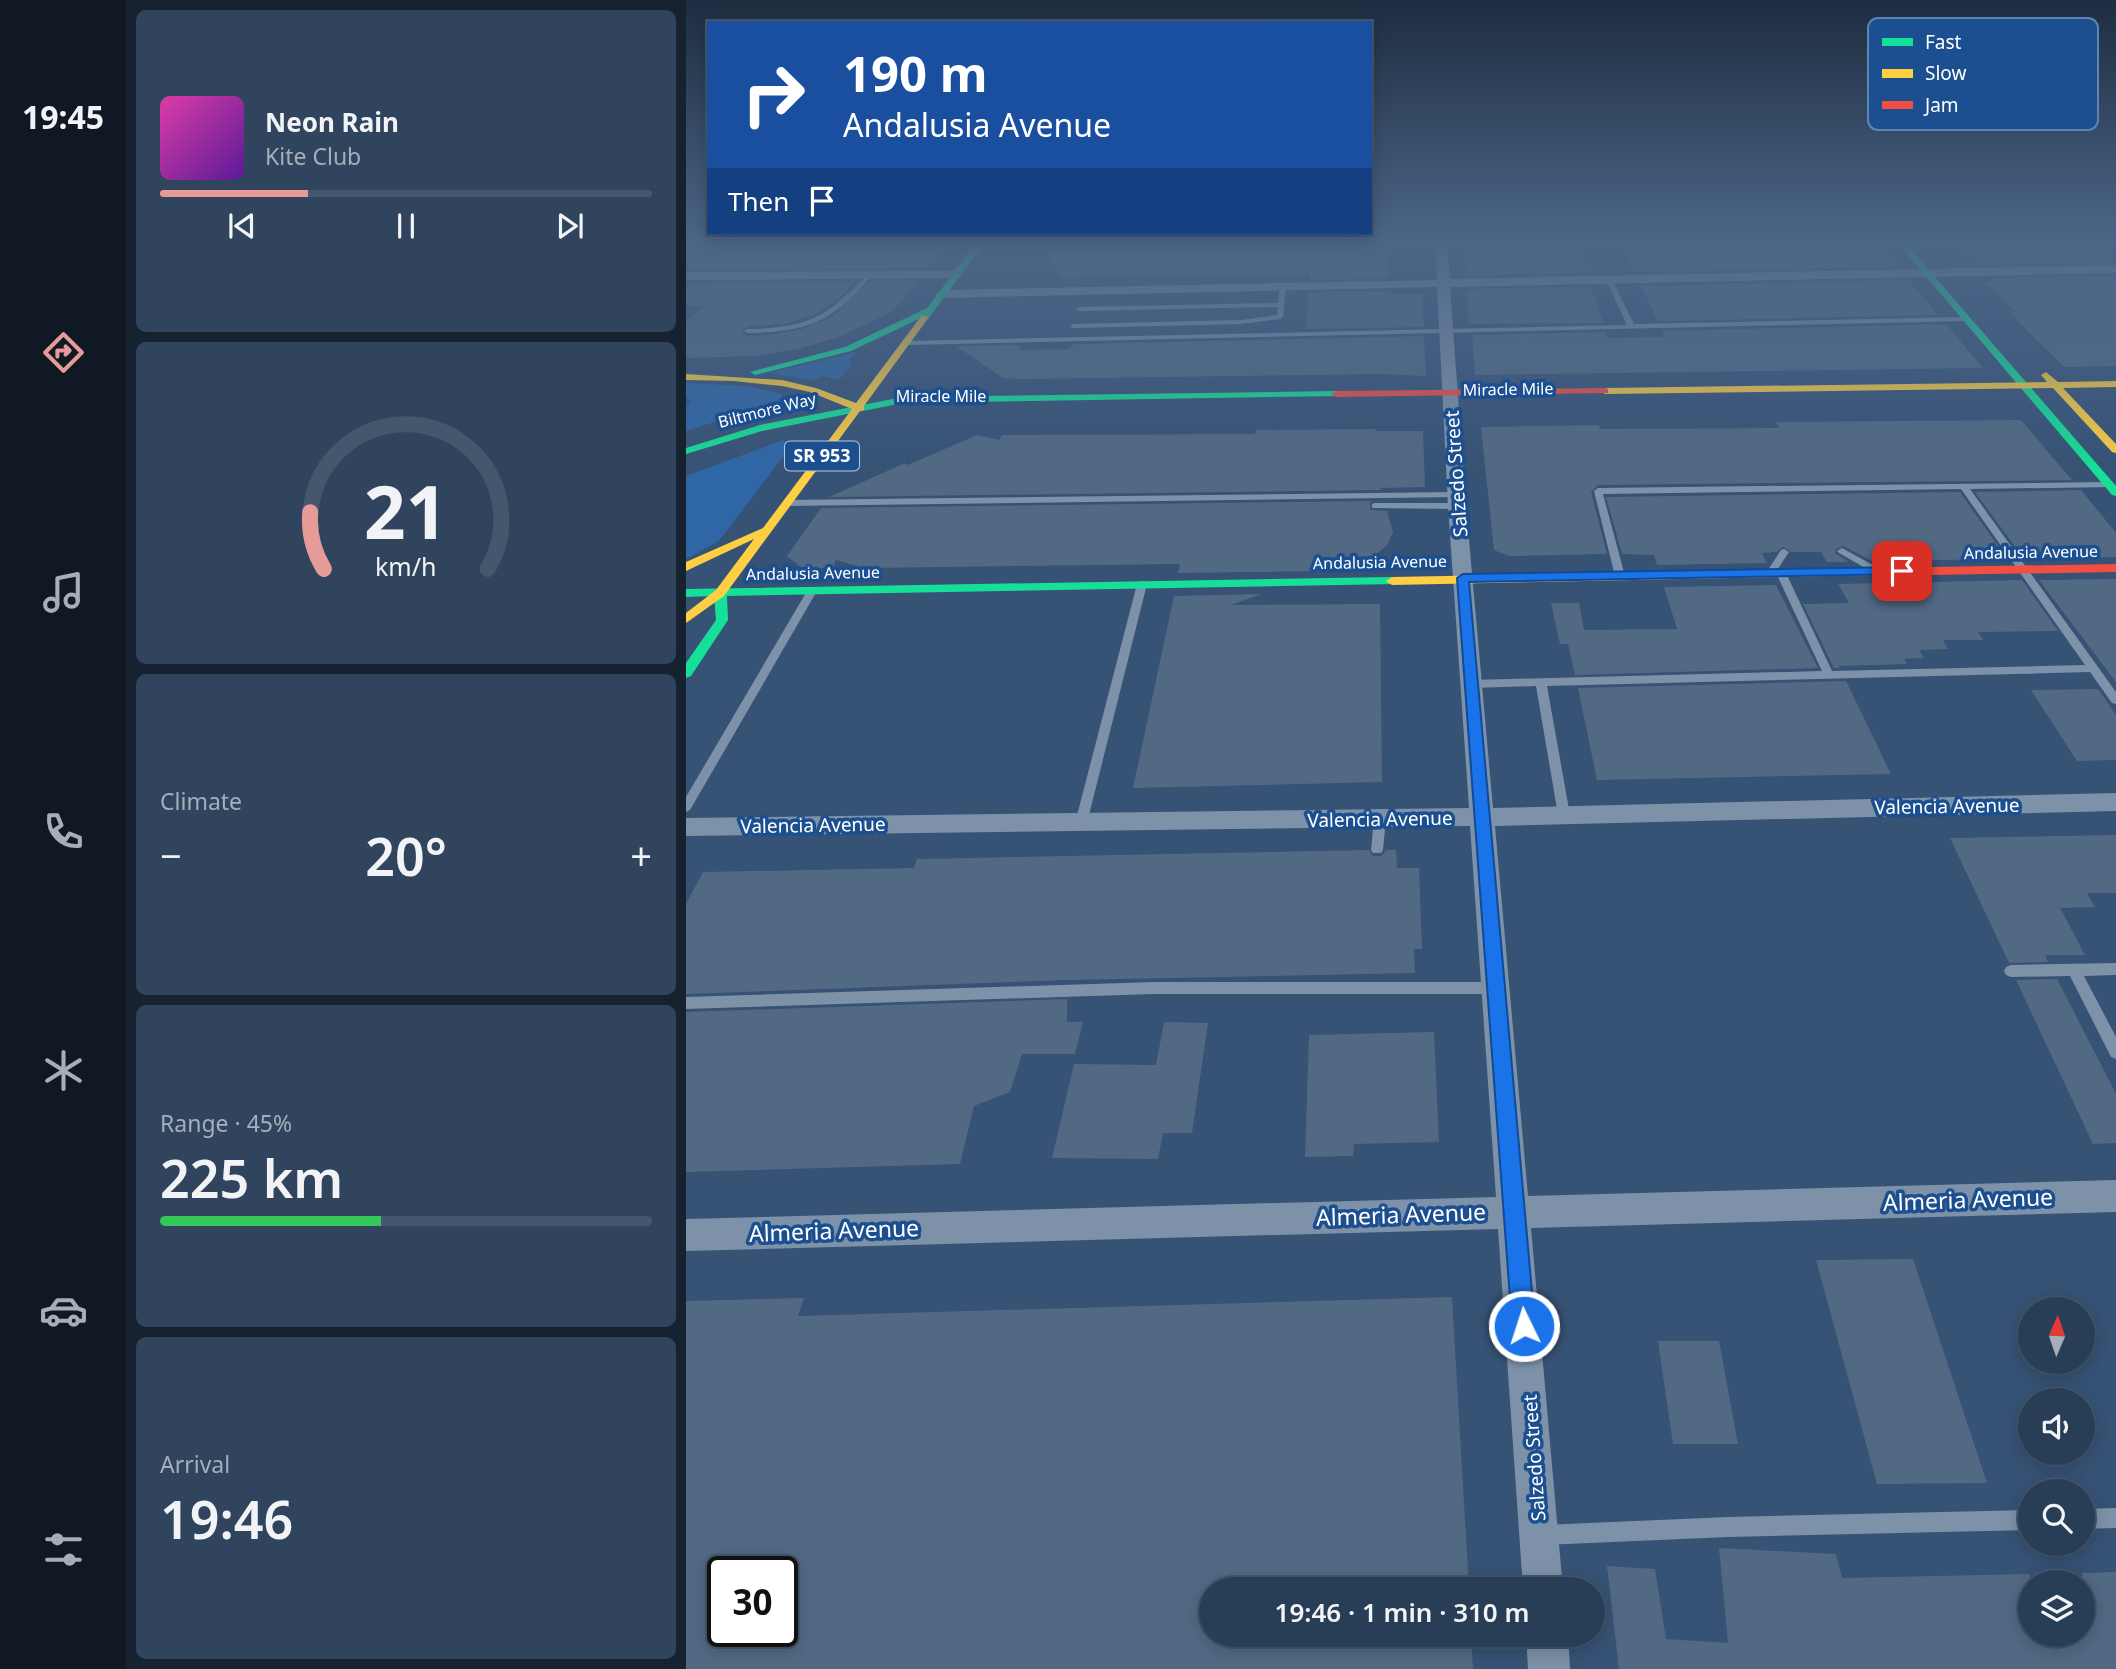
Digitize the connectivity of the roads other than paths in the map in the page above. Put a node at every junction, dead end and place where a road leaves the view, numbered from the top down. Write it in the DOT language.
graph roads {
  1 [pos="824,317"];
  2 [pos="916,317"];
  3 [pos="925,317"];
  4 [pos="1076,317"];
  5 [pos="1280,317"];
  6 [pos="1445,317"];
  7 [pos="1627,317"];
  8 [pos="1967,319"];
  9 [pos="1073,326"];
  10 [pos="1631,326"];
  11 [pos="1446,330"];
  12 [pos="747,331"];
  13 [pos="1068,338"];
  14 [pos="906,343"];
  15 [pos="2038,365"];
  16 [pos="686,377"];
  17 [pos="724,377"];
  18 [pos="2055,384"];
  19 [pos="2116,384"];
  20 [pos="2022,385"];
  21 [pos="2116,397"];
  22 [pos="2068,398"];
  23 [pos="2035,399"];
  24 [pos="1451,400"];
  25 [pos="858,408"];
  26 [pos="2116,450"];
  27 [pos="686,451"];
  28 [pos="1963,485"];
  29 [pos="2112,489"];
  30 [pos="1457,500"];
  31 [pos="786,503"];
  32 [pos="1375,506"];
  33 [pos="767,529"];
  34 [pos="1842,551"];
  35 [pos="1784,552"];
  36 [pos="686,567"];
  37 [pos="2116,568"];
  38 [pos="2024,569"];
  39 [pos="1877,571"];
  40 [pos="1776,573"];
  41 [pos="1620,576"];
  42 [pos="1463,578"];
  43 [pos="1142,584"];
  44 [pos="812,590"];
  45 [pos="686,593"];
  46 [pos="720,593"];
  47 [pos="686,618"];
  48 [pos="2094,668"];
  49 [pos="686,673"];
  50 [pos="1829,675"];
  51 [pos="1541,682"];
  52 [pos="1472,684"];
  53 [pos="2116,700"];
  54 [pos="2116,802"];
  55 [pos="686,807"];
  56 [pos="1564,815"];
  57 [pos="1483,817"];
  58 [pos="1380,818"];
  59 [pos="1082,822"];
  60 [pos="686,827"];
  61 [pos="1377,850"];
  62 [pos="2116,969"];
  63 [pos="2074,970"];
  64 [pos="2011,971"];
  65 [pos="1497,988"];
  66 [pos="686,1003"];
  67 [pos="2116,1052"];
  68 [pos="2116,1196"];
  69 [pos="1515,1212"];
  70 [pos="686,1235"];
  71 [pos="2116,1518"];
  72 [pos="2095,1519"];
  73 [pos="2018,1520"];
  74 [pos="1539,1535"];
  75 [pos="1543,1577"];
  76 [pos="1548,1647"];
  77 [pos="1549,1669"];
  1 -- 12 [label="lane"];
  2 -- 17 [label="main road"];
  3 -- 14 [label="main road, SR 953"];
  4 -- 9 [label="lane"];
  5 -- 9 [label="lane"];
  6 -- 11 [label="street, Salzedo Street"];
  7 -- 10 [label="lane"];
  8 -- 10 [label="lane"];
  8 -- 20 [label="main road"];
  9 -- 13 [label="lane"];
  10 -- 11 [label="lane"];
  11 -- 13 [label="lane"];
  11 -- 24 [label="street, Salzedo Street"];
  13 -- 14 [label="lane"];
  14 -- 25 [label="main road, SR 953"];
  15 -- 18 [label="main road"];
  16 -- 17 [label="main road"];
  17 -- 25 [label="main road"];
  18 -- 19 [label="main road, Miracle Mile"];
  18 -- 20 [label="main road, Miracle Mile"];
  18 -- 22 [label="main road"];
  20 -- 23 [label="main road"];
  20 -- 24 [label="main road, Miracle Mile"];
  21 -- 22 [label="main road, Miracle Mile"];
  22 -- 23 [label="main road, Miracle Mile"];
  22 -- 26 [label="main road"];
  23 -- 24 [label="main road, Miracle Mile"];
  23 -- 29 [label="main road"];
  24 -- 25 [label="main road, Miracle Mile"];
  24 -- 30 [label="street, Salzedo Street"];
  25 -- 27 [label="main road, Biltmore Way"];
  25 -- 31 [label="main road, SR 953"];
  28 -- 29 [label="lane"];
  28 -- 38 [label="lane"];
  28 -- 41 [label="lane"];
  30 -- 31 [label="lane"];
  30 -- 32 [label="lane"];
  30 -- 42 [label="street, Salzedo Street"];
  31 -- 33 [label="main road, SR 953"];
  33 -- 36 [label="main road"];
  33 -- 46 [label="main road, SR 953"];
  34 -- 39 [label="lane"];
  35 -- 40 [label="lane"];
  37 -- 38 [label="main road, Andalusia Avenue"];
  38 -- 39 [label="main road, Andalusia Avenue"];
  38 -- 48 [label="lane"];
  39 -- 40 [label="main road, Andalusia Avenue"];
  40 -- 41 [label="main road, Andalusia Avenue"];
  40 -- 50 [label="lane"];
  41 -- 42 [label="main road, Andalusia Avenue"];
  42 -- 43 [label="main road, Andalusia Avenue"];
  42 -- 52 [label="street, Salzedo Street"];
  43 -- 44 [label="main road, Andalusia Avenue"];
  43 -- 59 [label="lane"];
  44 -- 46 [label="main road, Andalusia Avenue"];
  44 -- 55 [label="lane"];
  45 -- 46 [label="main road, Andalusia Avenue"];
  46 -- 47 [label="main road, SR 953"];
  46 -- 49 [label="main road"];
  48 -- 50 [label="lane"];
  48 -- 53 [label="lane"];
  50 -- 51 [label="lane"];
  51 -- 52 [label="lane"];
  51 -- 56 [label="lane"];
  52 -- 57 [label="street, Salzedo Street"];
  54 -- 56 [label="street, Valencia Avenue"];
  56 -- 57 [label="street, Valencia Avenue"];
  57 -- 58 [label="street, Valencia Avenue"];
  57 -- 65 [label="street, Salzedo Street"];
  58 -- 59 [label="street, Valencia Avenue"];
  58 -- 61 [label="lane"];
  59 -- 60 [label="street, Valencia Avenue"];
  62 -- 63 [label="lane"];
  63 -- 64 [label="lane"];
  63 -- 67 [label="lane"];
  65 -- 66 [label="lane"];
  65 -- 69 [label="street, Salzedo Street"];
  68 -- 69 [label="street, Almeria Avenue"];
  69 -- 70 [label="street, Almeria Avenue"];
  69 -- 74 [label="street, Salzedo Street"];
  71 -- 72 [label="lane"];
  73 -- 74 [label="lane"];
  74 -- 75 [label="street, Salzedo Street"];
  76 -- 77 [label="street"];
}
